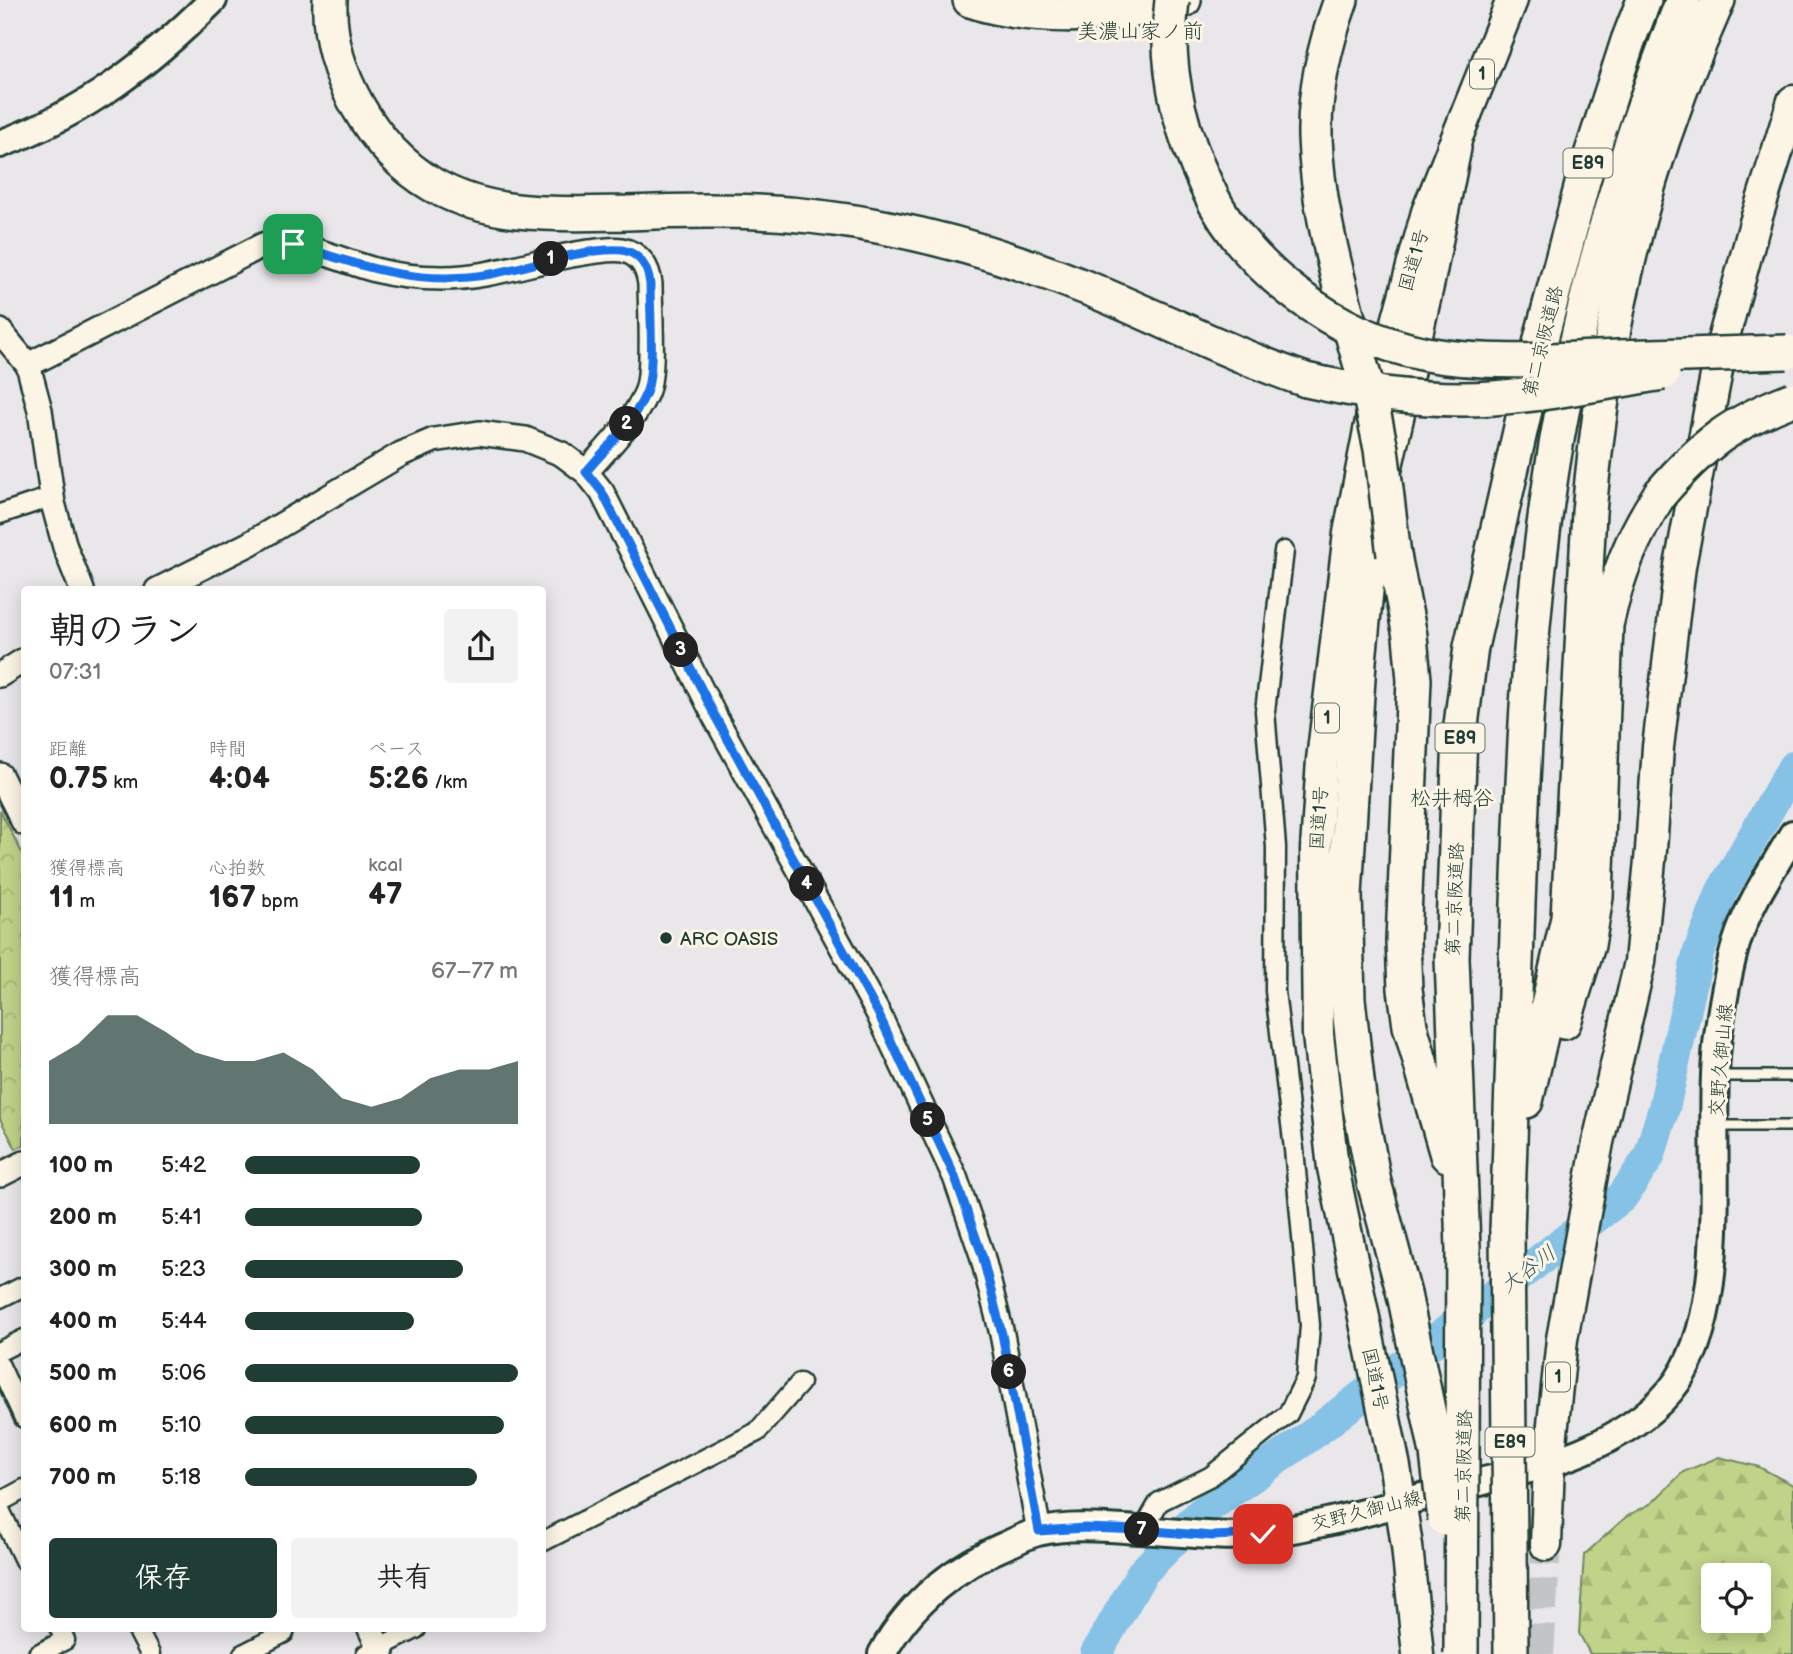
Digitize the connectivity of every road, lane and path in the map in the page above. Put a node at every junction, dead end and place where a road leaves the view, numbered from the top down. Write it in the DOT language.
graph roads {
  1 [pos="213,0"];
  2 [pos="330,0"];
  3 [pos="970,0"];
  4 [pos="1172,0"];
  5 [pos="1184,0"];
  6 [pos="1341,0"];
  7 [pos="1512,0"];
  8 [pos="1644,0"];
  9 [pos="1684,0"];
  10 [pos="1718,0"];
  11 [pos="1662,100"];
  12 [pos="1793,101"];
  13 [pos="1,144"];
  14 [pos="1454,148"];
  15 [pos="1616,248"];
  16 [pos="0,331"];
  17 [pos="1790,352"];
  18 [pos="27,365"];
  19 [pos="1793,399"];
  20 [pos="586,472"];
  21 [pos="51,497"];
  22 [pos="0,514"];
  23 [pos="1284,551"];
  24 [pos="81,586"];
  25 [pos="165,586"];
  26 [pos="21,662"];
  27 [pos="0,675"];
  28 [pos="0,775"];
  29 [pos="21,817"];
  30 [pos="1793,834"];
  31 [pos="1715,1076"];
  32 [pos="1793,1076"];
  33 [pos="1714,1126"];
  34 [pos="1793,1126"];
  35 [pos="1510,1143"];
  36 [pos="21,1164"];
  37 [pos="0,1175"];
  38 [pos="1509,1184"];
  39 [pos="1462,1233"];
  40 [pos="21,1288"];
  41 [pos="0,1298"];
  42 [pos="21,1340"];
  43 [pos="0,1351"];
  44 [pos="0,1366"];
  45 [pos="800,1383"];
  46 [pos="1510,1383"];
  47 [pos="21,1412"];
  48 [pos="1549,1462"];
  49 [pos="21,1491"];
  50 [pos="0,1502"];
  51 [pos="1400,1503"];
  52 [pos="0,1510"];
  53 [pos="1151,1530"];
  54 [pos="1039,1531"];
  55 [pos="546,1540"];
  56 [pos="1546,1545"];
  57 [pos="21,1549"];
  58 [pos="61,1632"];
  59 [pos="139,1632"];
  60 [pos="284,1632"];
  61 [pos="409,1632"];
  62 [pos="374,1646"];
  63 [pos="38,1654"];
  64 [pos="150,1654"];
  65 [pos="243,1654"];
  66 [pos="882,1654"];
  67 [pos="1418,1654"];
  68 [pos="1452,1654"];
  69 [pos="1461,1654"];
  70 [pos="1511,1654"];
  71 [pos="1535,1654"];
  1 -- 13 [label="main road"];
  2 -- 17 [label="highway, bridge"];
  3 -- 5 [label="highway"];
  4 -- 17 [label="highway, bridge"];
  6 -- 39 [label="highway, bridge"];
  7 -- 14 [label="highway, 国道1号 / 1"];
  8 -- 39 [label="highway, 第二京阪道路 / E89"];
  9 -- 11 [label="highway"];
  10 -- 11 [label="highway"];
  11 -- 15 [label="highway"];
  12 -- 48 [label="highway, 1"];
  14 -- 51 [label="highway, 国道1号 / 1"];
  14 -- 68 [label="highway, bridge"];
  15 -- 35 [label="highway"];
  15 -- 35 [label="highway, 第二京阪道路 / E89"];
  16 -- 18 [label="street"];
  18 -- 20 [label="street"];
  18 -- 21 [label="street"];
  19 -- 38 [label="highway, bridge"];
  20 -- 25 [label="street"];
  20 -- 54 [label="street"];
  21 -- 22 [label="street"];
  21 -- 24 [label="street"];
  23 -- 53 [label="street"];
  26 -- 27 [label="street"];
  28 -- 29 [label="street"];
  30 -- 31 [label="main road, 交野久御山線"];
  31 -- 32 [label="lane"];
  31 -- 33 [label="main road, 交野久御山線"];
  33 -- 34 [label="lane"];
  33 -- 48 [label="main road, 交野久御山線"];
  35 -- 38 [label="highway, 第二京阪道路 / E89"];
  36 -- 37 [label="street"];
  38 -- 46 [label="highway, 第二京阪道路 / E89, bridge"];
  39 -- 69 [label="highway, 第二京阪道路 / E89, bridge"];
  40 -- 41 [label="street"];
  42 -- 43 [label="street"];
  44 -- 47 [label="street"];
  45 -- 55 [label="street"];
  46 -- 70 [label="highway, 第二京阪道路 / E89, bridge"];
  46 -- 71 [label="highway, bridge"];
  48 -- 51 [label="main road, 交野久御山線"];
  48 -- 56 [label="highway, 1"];
  49 -- 50 [label="street"];
  51 -- 53 [label="main road, 交野久御山線"];
  51 -- 67 [label="highway, 国道1号 / 1"];
  52 -- 57 [label="street"];
  53 -- 54 [label="main road, 交野久御山線"];
  54 -- 66 [label="main road, 交野久御山線"];
  58 -- 63 [label="street"];
  59 -- 64 [label="street"];
  60 -- 65 [label="street"];
  61 -- 62 [label="street"];
}
